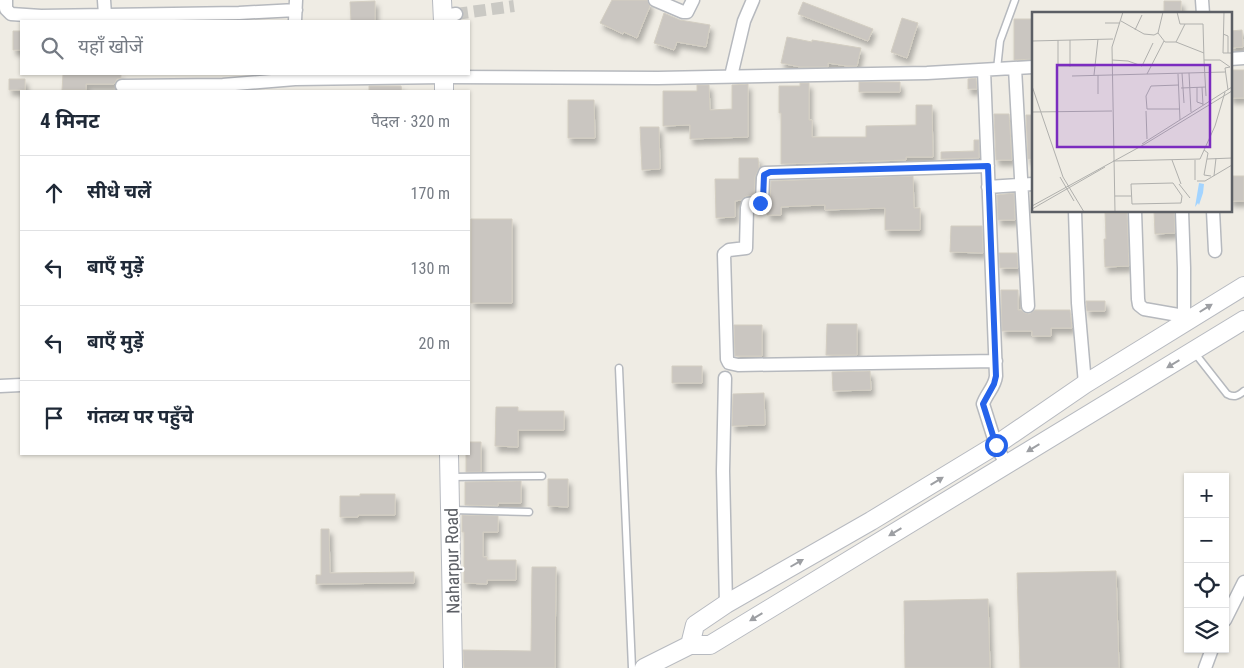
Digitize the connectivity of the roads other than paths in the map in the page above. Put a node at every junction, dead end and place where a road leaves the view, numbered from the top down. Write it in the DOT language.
graph roads {
  1 [pos="6,0"];
  2 [pos="104,0"];
  3 [pos="656,0"];
  4 [pos="693,0"];
  5 [pos="753,0"];
  6 [pos="1015,0"];
  7 [pos="296,10"];
  8 [pos="105,15"];
  9 [pos="1032,67"];
  10 [pos="1015,68"];
  11 [pos="990,69"];
  12 [pos="731,76"];
  13 [pos="295,77"];
  14 [pos="444,81"];
  15 [pos="331,85"];
  16 [pos="122,86"];
  17 [pos="988,166"];
  18 [pos="1027,185"];
  19 [pos="988,187"];
  20 [pos="1076,212"];
  21 [pos="1135,212"];
  22 [pos="1182,212"];
  23 [pos="1213,212"];
  24 [pos="1215,251"];
  25 [pos="1244,286"];
  26 [pos="1028,306"];
  27 [pos="1184,319"];
  28 [pos="1244,320"];
  29 [pos="1193,352"];
  30 [pos="996,361"];
  31 [pos="619,368"];
  32 [pos="725,378"];
  33 [pos="1085,384"];
  34 [pos="20,385"];
  35 [pos="0,386"];
  36 [pos="1244,391"];
  37 [pos="996,445"];
  38 [pos="449,455"];
  39 [pos="1006,464"];
  40 [pos="542,476"];
  41 [pos="450,477"];
  42 [pos="451,510"];
  43 [pos="528,512"];
  44 [pos="1244,582"];
  45 [pos="726,604"];
  46 [pos="1229,612"];
  47 [pos="690,645"];
  48 [pos="1211,653"];
  49 [pos="453,668"];
  50 [pos="632,668"];
  51 [pos="644,668"];
  52 [pos="1205,668"];
  1 -- 8 [label="street"];
  2 -- 8 [label="street"];
  3 -- 4 [label="street"];
  5 -- 12 [label="street"];
  6 -- 11 [label="lane"];
  7 -- 8 [label="street"];
  9 -- 10 [label="street"];
  10 -- 11 [label="street"];
  10 -- 18 [label="street"];
  11 -- 12 [label="street"];
  11 -- 17 [label="street"];
  12 -- 14 [label="street"];
  13 -- 15 [label="street"];
  13 -- 16 [label="street"];
  14 -- 15 [label="street"];
  17 -- 19 [label="street"];
  17 -- 30 [label="street"];
  18 -- 19 [label="street"];
  18 -- 26 [label="street"];
  19 -- 30 [label="street"];
  20 -- 33 [label="street"];
  21 -- 27 [label="street"];
  22 -- 27 [label="street"];
  23 -- 24 [label="street"];
  27 -- 25 [label="street, one-way"];
  27 -- 33 [label="street"];
  28 -- 29 [label="street"];
  29 -- 36 [label="lane"];
  29 -- 39 [label="street, one-way"];
  30 -- 37 [label="street"];
  31 -- 50 [label="lane"];
  32 -- 45 [label="street"];
  33 -- 37 [label="street"];
  34 -- 35 [label="street"];
  37 -- 39 [label="street"];
  45 -- 37 [label="street, one-way"];
  38 -- 41 [label="street, Naharpur Road"];
  39 -- 47 [label="street, one-way"];
  40 -- 41 [label="lane"];
  41 -- 42 [label="street, Naharpur Road"];
  42 -- 43 [label="lane"];
  42 -- 49 [label="street, Naharpur Road"];
  44 -- 46 [label="street"];
  45 -- 47 [label="street"];
  47 -- 51 [label="street"];
  48 -- 52 [label="street"];
}
